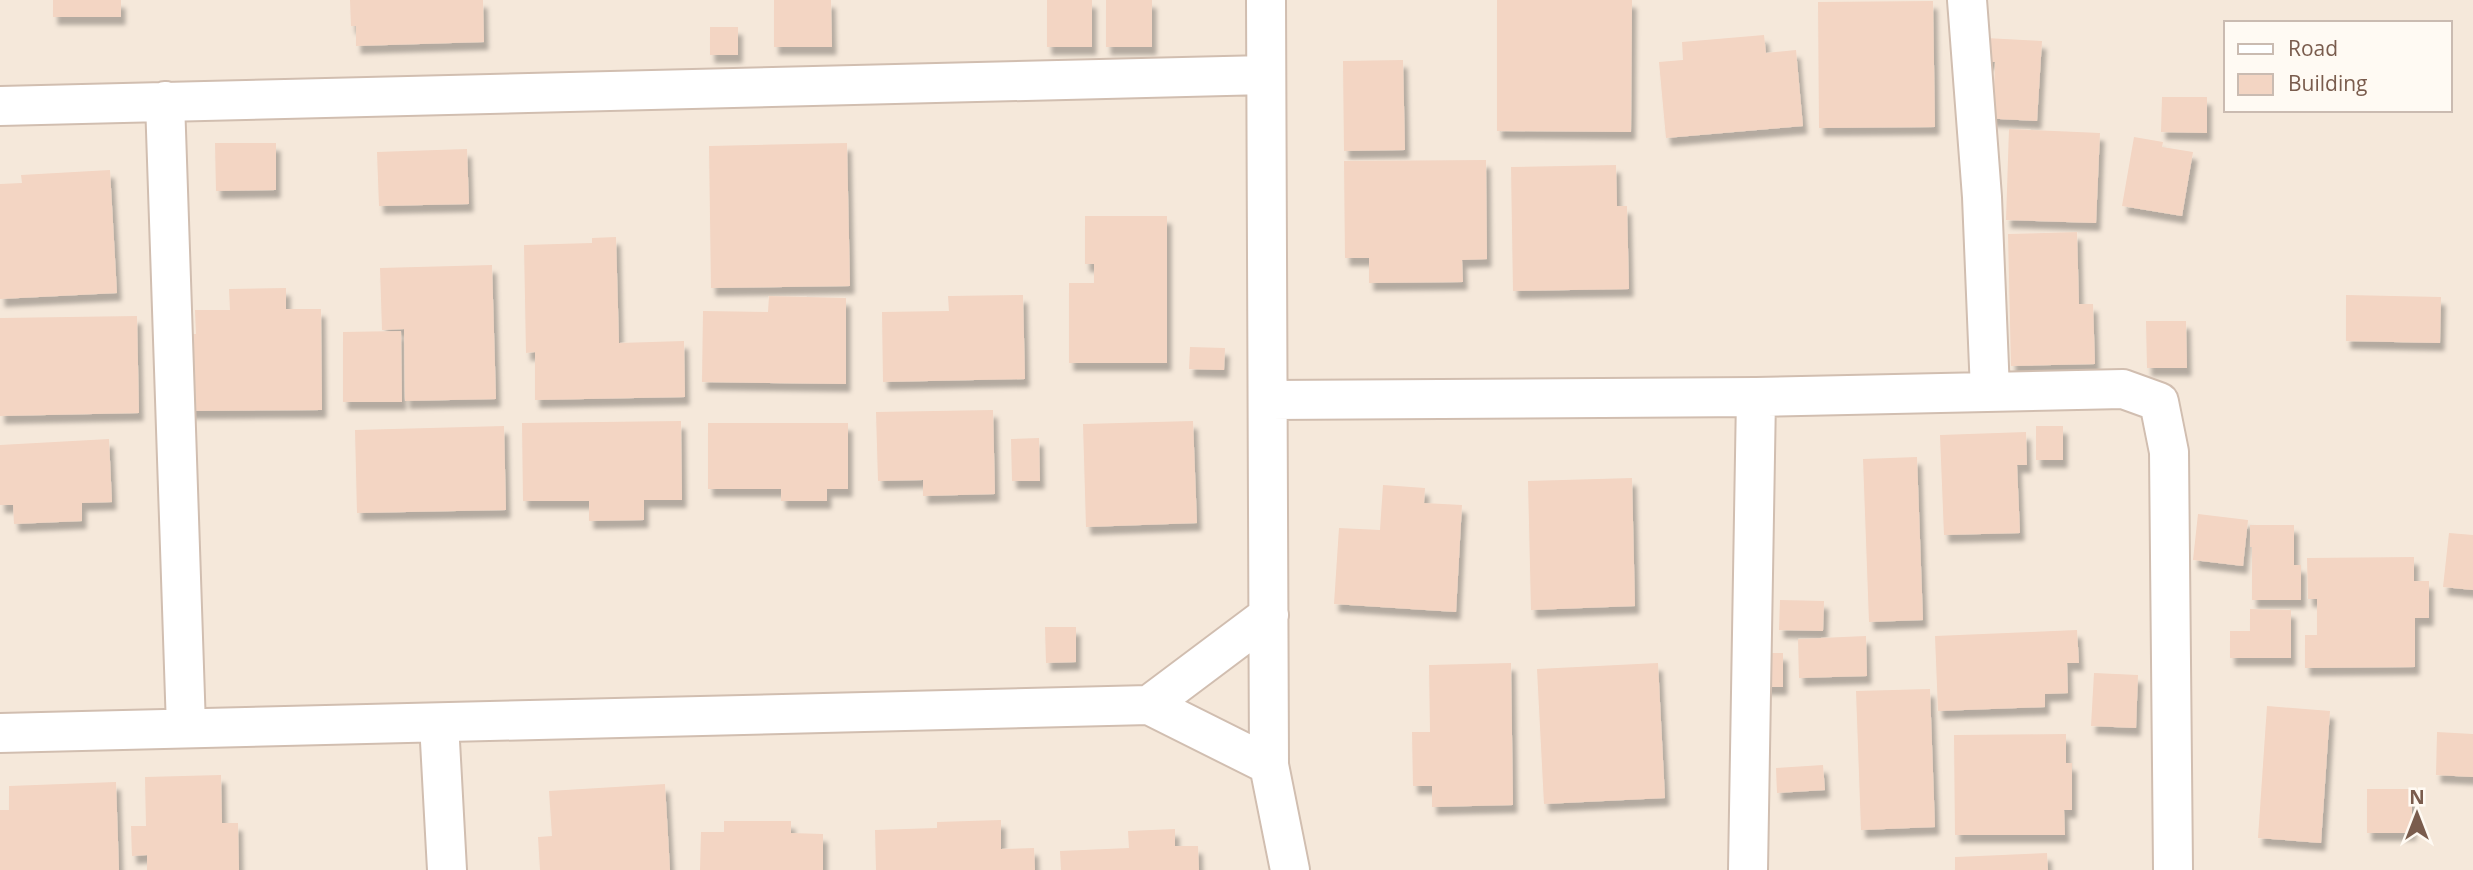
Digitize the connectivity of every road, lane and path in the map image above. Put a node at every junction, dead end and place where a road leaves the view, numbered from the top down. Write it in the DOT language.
graph roads {
  1 [pos="1266,0"];
  2 [pos="1966,0"];
  3 [pos="1266,75"];
  4 [pos="165,101"];
  5 [pos="0,106"];
  6 [pos="1990,391"];
  7 [pos="1756,397"];
  8 [pos="1269,400"];
  9 [pos="1269,615"];
  10 [pos="1149,705"];
  11 [pos="439,723"];
  12 [pos="186,727"];
  13 [pos="0,733"];
  14 [pos="1269,765"];
  15 [pos="447,870"];
  16 [pos="1290,870"];
  17 [pos="1748,870"];
  18 [pos="2173,870"];
  1 -- 3 [label="street"];
  2 -- 6 [label="street"];
  3 -- 4 [label="street"];
  3 -- 8 [label="street"];
  4 -- 5 [label="street"];
  4 -- 12 [label="street"];
  6 -- 7 [label="street"];
  6 -- 18 [label="street"];
  7 -- 8 [label="street"];
  7 -- 17 [label="street"];
  8 -- 9 [label="street"];
  9 -- 10 [label="street"];
  9 -- 14 [label="street"];
  10 -- 11 [label="street"];
  10 -- 14 [label="street"];
  11 -- 12 [label="street"];
  11 -- 15 [label="street"];
  12 -- 13 [label="street"];
  14 -- 16 [label="street"];
}
